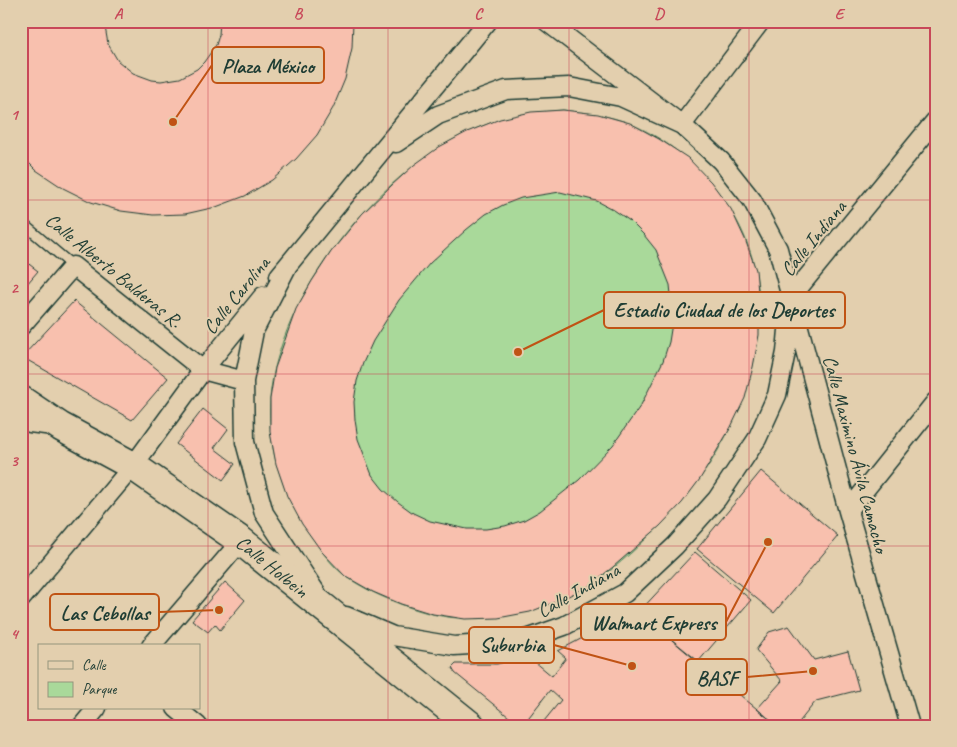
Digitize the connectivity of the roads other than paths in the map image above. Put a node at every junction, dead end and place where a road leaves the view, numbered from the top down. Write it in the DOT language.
graph roads {
  1 [pos="488,21"];
  2 [pos="546,21"];
  3 [pos="761,21"];
  4 [pos="936,120"];
  5 [pos="682,125"];
  6 [pos="376,158"];
  7 [pos="21,222"];
  8 [pos="73,266"];
  9 [pos="287,267"];
  10 [pos="791,297"];
  11 [pos="21,326"];
  12 [pos="203,370"];
  13 [pos="244,381"];
  14 [pos="21,400"];
  15 [pos="936,401"];
  16 [pos="21,420"];
  17 [pos="61,427"];
  18 [pos="133,466"];
  19 [pos="848,511"];
  20 [pos="241,541"];
  21 [pos="21,599"];
  22 [pos="325,607"];
  23 [pos="153,644"];
  24 [pos="95,710"];
  25 [pos="178,710"];
  26 [pos="82,726"];
  27 [pos="198,726"];
  28 [pos="471,726"];
  29 [pos="910,726"];
  1 -- 6 [label="street, Calle Carolina"];
  2 -- 5 [label="street, Calle Maximino Ávila Camacho"];
  3 -- 5 [label="street"];
  4 -- 10 [label="street, Calle Indiana"];
  5 -- 6 [label="street"];
  5 -- 10 [label="street, Calle Maximino Ávila Camacho"];
  6 -- 9 [label="street, Calle Carolina"];
  7 -- 8 [label="lane, Calle Alberto Balderas R."];
  8 -- 11 [label="street"];
  8 -- 12 [label="street, Calle Alberto Balderas R."];
  9 -- 12 [label="street, Calle Carolina"];
  9 -- 13 [label="street"];
  10 -- 19 [label="street, Calle Maximino Ávila Camacho"];
  10 -- 22 [label="street, Calle Indiana"];
  12 -- 13 [label="street"];
  12 -- 18 [label="street, Calle Carolina"];
  13 -- 22 [label="street"];
  14 -- 17 [label="main road, Calle Holbein"];
  15 -- 19 [label="street"];
  16 -- 17 [label="street, Calle Holbein"];
  17 -- 18 [label="main road, Calle Holbein"];
  18 -- 20 [label="main road, Calle Holbein"];
  18 -- 21 [label="street, Calle Carolina"];
  19 -- 29 [label="street, Calle Maximino Ávila Camacho"];
  20 -- 22 [label="main road, Calle Holbein"];
  20 -- 23 [label="street"];
  22 -- 28 [label="main road, Calle Holbein"];
  24 -- 26 [label="street"];
  25 -- 27 [label="street"];
}
